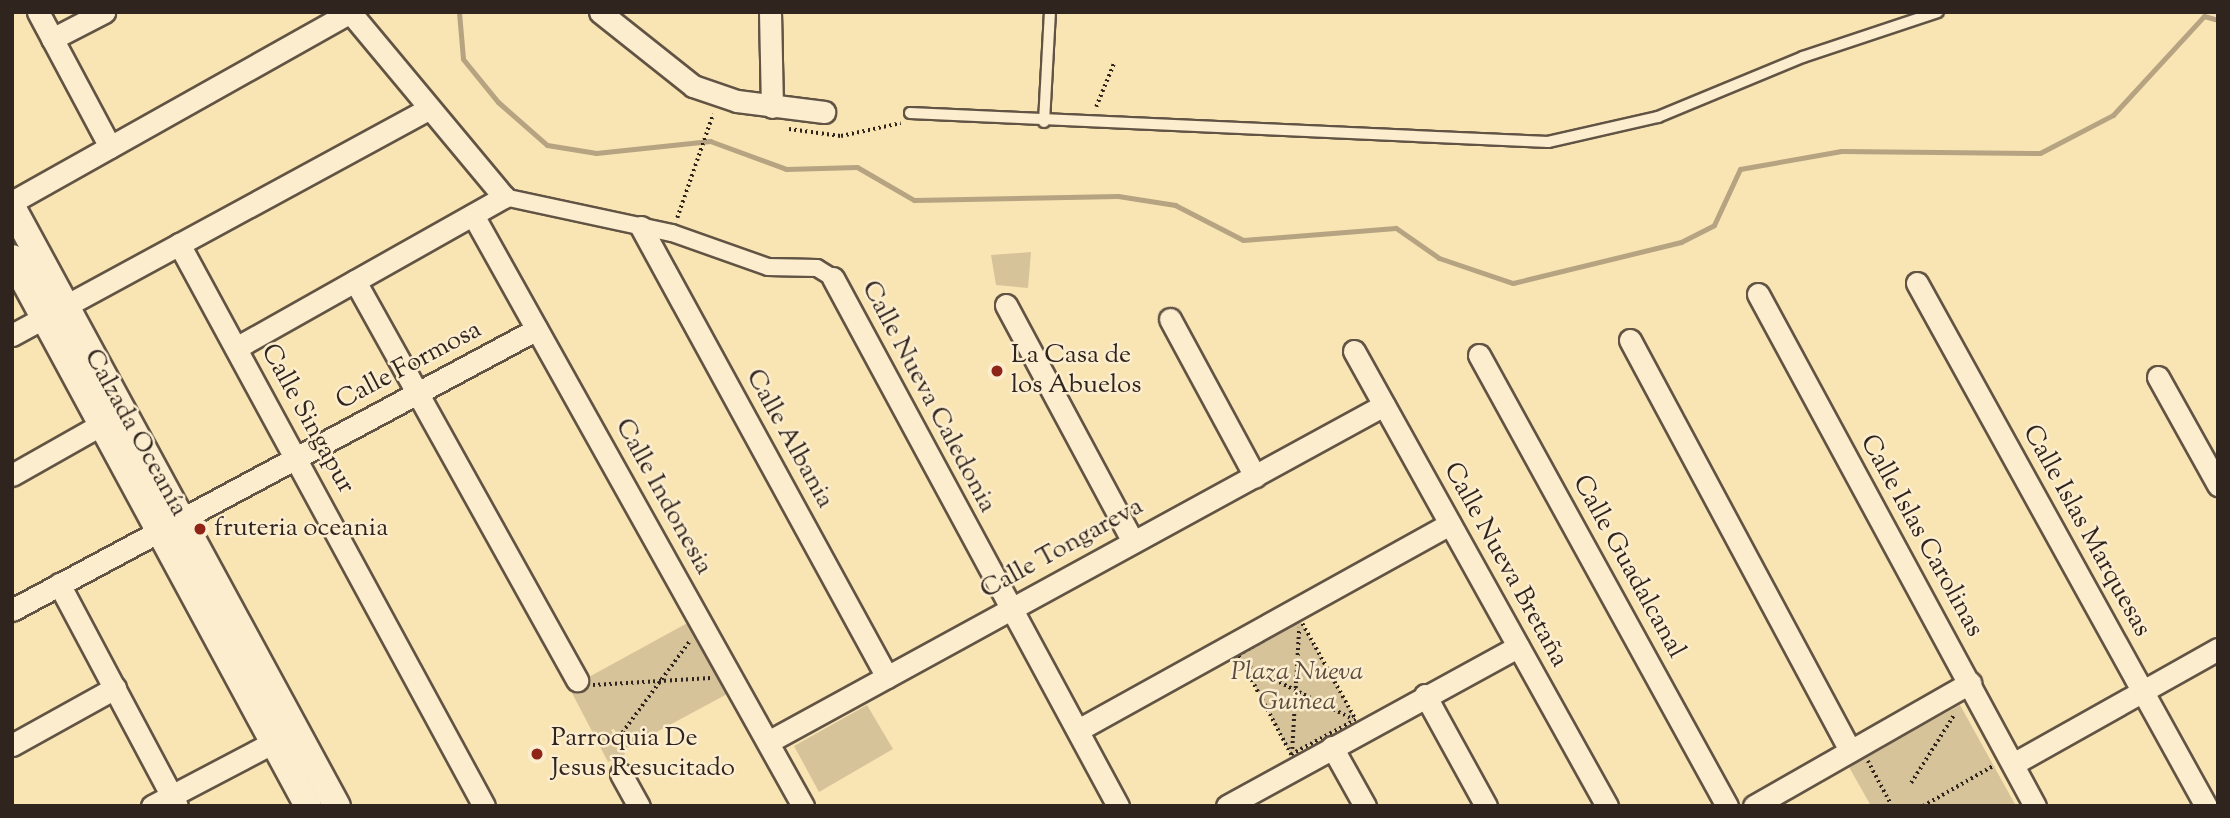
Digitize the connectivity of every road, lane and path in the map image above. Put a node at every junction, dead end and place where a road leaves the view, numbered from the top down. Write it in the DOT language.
graph roads {
  1 [pos="38,12"];
  2 [pos="104,12"];
  3 [pos="350,12"];
  4 [pos="600,12"];
  5 [pos="625,12"];
  6 [pos="770,12"];
  7 [pos="1049,12"];
  8 [pos="1938,12"];
  9 [pos="626,36"];
  10 [pos="52,39"];
  11 [pos="1114,63"];
  12 [pos="772,107"];
  13 [pos="428,109"];
  14 [pos="824,112"];
  15 [pos="910,113"];
  16 [pos="708,121"];
  17 [pos="1044,122"];
  18 [pos="1093,123"];
  19 [pos="110,147"];
  20 [pos="504,197"];
  21 [pos="12,205"];
  22 [pos="473,215"];
  23 [pos="675,222"];
  24 [pos="641,227"];
  25 [pos="179,244"];
  26 [pos="12,258"];
  27 [pos="833,278"];
  28 [pos="355,281"];
  29 [pos="1917,284"];
  30 [pos="1758,294"];
  31 [pos="1006,305"];
  32 [pos="55,312"];
  33 [pos="1170,319"];
  34 [pos="537,329"];
  35 [pos="12,335"];
  36 [pos="1630,340"];
  37 [pos="236,348"];
  38 [pos="1354,351"];
  39 [pos="1479,355"];
  40 [pos="2158,377"];
  41 [pos="418,393"];
  42 [pos="1384,405"];
  43 [pos="104,423"];
  44 [pos="296,458"];
  45 [pos="12,475"];
  46 [pos="1255,475"];
  47 [pos="2218,485"];
  48 [pos="1450,524"];
  49 [pos="173,525"];
  50 [pos="1133,542"];
  51 [pos="59,584"];
  52 [pos="1010,609"];
  53 [pos="12,610"];
  54 [pos="1298,615"];
  55 [pos="696,632"];
  56 [pos="1518,646"];
  57 [pos="2218,649"];
  58 [pos="1243,663"];
  59 [pos="721,677"];
  60 [pos="887,677"];
  61 [pos="660,681"];
  62 [pos="584,683"];
  63 [pos="1970,684"];
  64 [pos="115,688"];
  65 [pos="1295,690"];
  66 [pos="2143,691"];
  67 [pos="1425,695"];
  68 [pos="1960,705"];
  69 [pos="1359,725"];
  70 [pos="1078,730"];
  71 [pos="284,736"];
  72 [pos="619,737"];
  73 [pos="768,742"];
  74 [pos="12,745"];
  75 [pos="1332,747"];
  76 [pos="1850,751"];
  77 [pos="1291,755"];
  78 [pos="2013,764"];
  79 [pos="621,774"];
  80 [pos="1911,783"];
  81 [pos="174,800"];
  82 [pos="1234,804"];
  83 [pos="152,806"];
  84 [pos="308,806"];
  85 [pos="337,806"];
  86 [pos="484,806"];
  87 [pos="639,806"];
  88 [pos="803,806"];
  89 [pos="1118,806"];
  90 [pos="1365,806"];
  91 [pos="1486,806"];
  92 [pos="1607,806"];
  93 [pos="1727,806"];
  94 [pos="1754,806"];
  95 [pos="1892,806"];
  96 [pos="1923,806"];
  97 [pos="2035,806"];
  98 [pos="2206,806"];
  1 -- 10 [label="street"];
  2 -- 10 [label="street"];
  3 -- 13 [label="street"];
  3 -- 19 [label="street"];
  4 -- 9 [label="street"];
  5 -- 9 [label="street"];
  6 -- 12 [label="street"];
  7 -- 17 [label="lane"];
  8 -- 18 [label="lane"];
  9 -- 12 [label="street"];
  10 -- 19 [label="street"];
  11 -- 18 [label="path"];
  12 -- 14 [label="street"];
  13 -- 20 [label="street"];
  13 -- 25 [label="street"];
  15 -- 17 [label="lane"];
  16 -- 23 [label="path"];
  17 -- 18 [label="lane"];
  19 -- 21 [label="street"];
  20 -- 22 [label="street"];
  20 -- 24 [label="street, Calle Nueva Caledonia"];
  21 -- 32 [label="street, Calzada Oceanía"];
  22 -- 28 [label="street"];
  22 -- 34 [label="street, Calle Indonesia"];
  24 -- 27 [label="street, Calle Nueva Caledonia"];
  24 -- 60 [label="street, Calle Albania"];
  25 -- 32 [label="street"];
  25 -- 37 [label="street, Calle Singapur"];
  26 -- 32 [label="street, Calzada Oceanía"];
  27 -- 52 [label="street, Calle Nueva Caledonia"];
  28 -- 37 [label="street"];
  28 -- 41 [label="street"];
  29 -- 66 [label="street, Calle Islas Marquesas"];
  30 -- 63 [label="street, Calle Islas Carolinas"];
  31 -- 50 [label="street"];
  32 -- 35 [label="street"];
  32 -- 43 [label="street, Calzada Oceanía"];
  32 -- 49 [label="street, Calzada Oceanía"];
  33 -- 46 [label="street"];
  34 -- 41 [label="street, Calle Formosa"];
  34 -- 73 [label="street, Calle Indonesia"];
  36 -- 76 [label="street"];
  37 -- 44 [label="street, Calle Singapur"];
  38 -- 42 [label="street, Calle Nueva Bretaña"];
  39 -- 93 [label="street, Calle Guadalcanal"];
  40 -- 47 [label="street"];
  41 -- 44 [label="street, Calle Formosa"];
  41 -- 62 [label="street"];
  42 -- 46 [label="street, Calle Tongareva"];
  42 -- 48 [label="street, Calle Nueva Bretaña"];
  43 -- 45 [label="street"];
  43 -- 49 [label="street, Calzada Oceanía"];
  44 -- 49 [label="street, Calle Formosa"];
  44 -- 86 [label="street, Calle Singapur"];
  46 -- 50 [label="street, Calle Tongareva"];
  48 -- 54 [label="street"];
  48 -- 56 [label="street, Calle Nueva Bretaña"];
  49 -- 51 [label="street, Calle Formosa"];
  49 -- 71 [label="street, Calzada Oceanía"];
  50 -- 52 [label="street, Calle Tongareva"];
  51 -- 53 [label="street, Calle Formosa"];
  51 -- 64 [label="street"];
  52 -- 60 [label="street, Calle Tongareva"];
  52 -- 70 [label="street, Calle Nueva Caledonia"];
  54 -- 58 [label="path"];
  54 -- 65 [label="path"];
  54 -- 69 [label="path"];
  54 -- 70 [label="street"];
  55 -- 61 [label="path"];
  56 -- 67 [label="street"];
  56 -- 92 [label="street, Calle Nueva Bretaña"];
  57 -- 66 [label="street"];
  58 -- 65 [label="path"];
  58 -- 77 [label="path"];
  59 -- 61 [label="path"];
  60 -- 73 [label="street, Calle Tongareva"];
  61 -- 62 [label="path"];
  61 -- 72 [label="path"];
  63 -- 76 [label="street"];
  63 -- 78 [label="street, Calle Islas Carolinas"];
  64 -- 74 [label="street"];
  64 -- 81 [label="street"];
  65 -- 69 [label="path"];
  65 -- 77 [label="path"];
  66 -- 78 [label="street"];
  66 -- 98 [label="street, Calle Islas Marquesas"];
  67 -- 69 [label="street"];
  67 -- 91 [label="street"];
  68 -- 80 [label="path"];
  69 -- 75 [label="street"];
  69 -- 77 [label="path"];
  70 -- 89 [label="street, Calle Nueva Caledonia"];
  71 -- 81 [label="street"];
  71 -- 84 [label="street, Calzada Oceanía"];
  71 -- 85 [label="street, Calzada Oceanía"];
  73 -- 88 [label="street, Calle Indonesia"];
  75 -- 82 [label="street"];
  75 -- 90 [label="street"];
  76 -- 94 [label="street"];
  76 -- 95 [label="path"];
  78 -- 96 [label="path"];
  78 -- 97 [label="street, Calle Islas Carolinas"];
  79 -- 87 [label="street"];
  81 -- 83 [label="street"];
}
